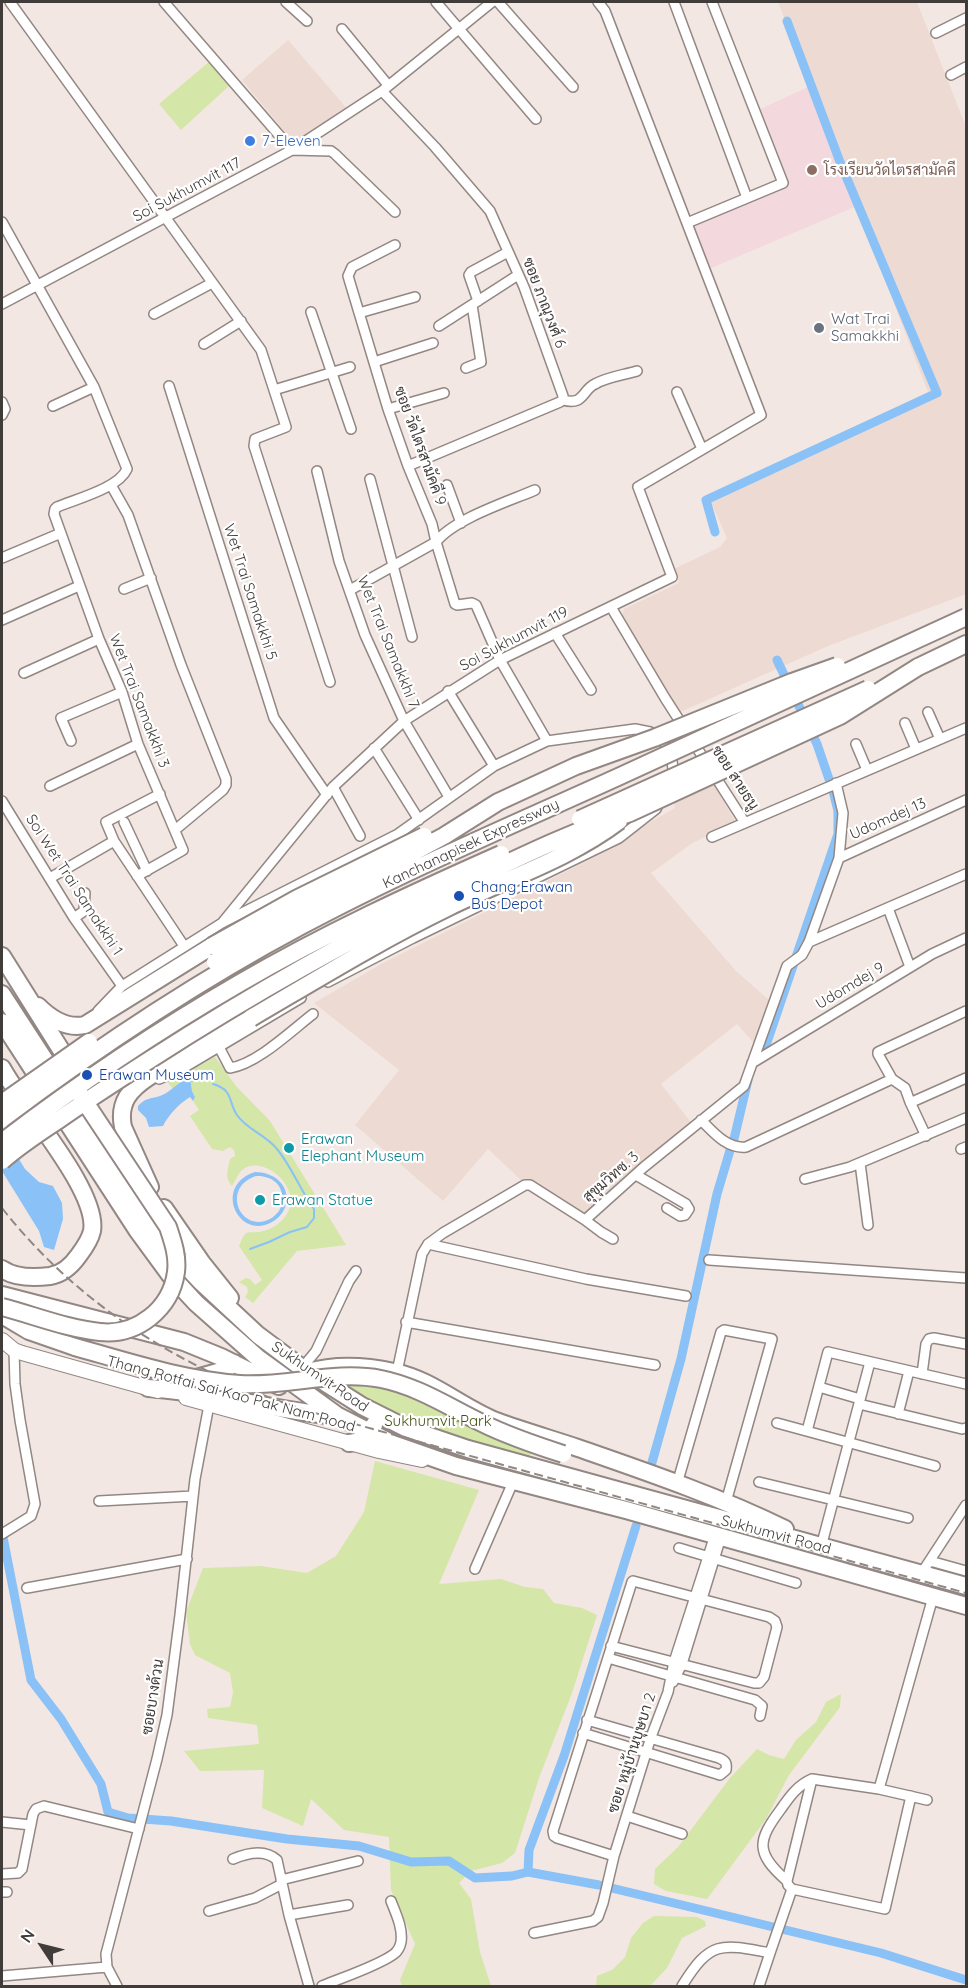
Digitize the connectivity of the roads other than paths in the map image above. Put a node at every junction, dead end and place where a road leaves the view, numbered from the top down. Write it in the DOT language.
graph roads {
  1 [pos="10,2"];
  2 [pos="164,2"];
  3 [pos="286,2"];
  4 [pos="436,2"];
  5 [pos="492,2"];
  6 [pos="498,2"];
  7 [pos="598,2"];
  8 [pos="674,2"];
  9 [pos="712,2"];
  10 [pos="966,18"];
  11 [pos="307,21"];
  12 [pos="459,28"];
  13 [pos="342,29"];
  14 [pos="936,33"];
  15 [pos="966,67"];
  16 [pos="951,75"];
  17 [pos="573,87"];
  18 [pos="385,88"];
  19 [pos="536,119"];
  20 [pos="292,150"];
  21 [pos="747,198"];
  22 [pos="395,212"];
  23 [pos="166,218"];
  24 [pos="2,222"];
  25 [pos="687,223"];
  26 [pos="395,245"];
  27 [pos="508,252"];
  28 [pos="518,275"];
  29 [pos="212,283"];
  30 [pos="38,285"];
  31 [pos="415,297"];
  32 [pos="475,303"];
  33 [pos="2,304"];
  34 [pos="311,312"];
  35 [pos="359,313"];
  36 [pos="154,314"];
  37 [pos="241,321"];
  38 [pos="439,326"];
  39 [pos="433,343"];
  40 [pos="204,344"];
  41 [pos="493,357"];
  42 [pos="374,362"];
  43 [pos="482,362"];
  44 [pos="350,367"];
  45 [pos="466,368"];
  46 [pos="637,371"];
  47 [pos="331,373"];
  48 [pos="169,386"];
  49 [pos="94,387"];
  50 [pos="274,390"];
  51 [pos="676,392"];
  52 [pos="444,393"];
  53 [pos="563,400"];
  54 [pos="2,402"];
  55 [pos="53,406"];
  56 [pos="388,409"];
  57 [pos="2,415"];
  58 [pos="351,429"];
  59 [pos="702,449"];
  60 [pos="408,466"];
  61 [pos="317,471"];
  62 [pos="370,479"];
  63 [pos="111,485"];
  64 [pos="447,485"];
  65 [pos="535,490"];
  66 [pos="461,523"];
  67 [pos="61,533"];
  68 [pos="436,542"];
  69 [pos="2,558"];
  70 [pos="393,567"];
  71 [pos="150,578"];
  72 [pos="79,586"];
  73 [pos="124,589"];
  74 [pos="350,590"];
  75 [pos="611,607"];
  76 [pos="966,617"];
  77 [pos="2,620"];
  78 [pos="555,633"];
  79 [pos="412,637"];
  80 [pos="99,639"];
  81 [pos="906,644"];
  82 [pos="966,644"];
  83 [pos="500,660"];
  84 [pos="918,666"];
  85 [pos="24,673"];
  86 [pos="330,682"];
  87 [pos="591,690"];
  88 [pos="122,692"];
  89 [pos="448,692"];
  90 [pos="928,712"];
  91 [pos="404,720"];
  92 [pos="905,723"];
  93 [pos="966,728"];
  94 [pos="940,739"];
  95 [pos="72,741"];
  96 [pos="547,741"];
  97 [pos="138,744"];
  98 [pos="856,744"];
  99 [pos="374,748"];
  100 [pos="916,749"];
  101 [pos="494,766"];
  102 [pos="867,770"];
  103 [pos="836,783"];
  104 [pos="50,786"];
  105 [pos="330,791"];
  106 [pos="160,794"];
  107 [pos="449,797"];
  108 [pos="966,800"];
  109 [pos="2,801"];
  110 [pos="498,802"];
  111 [pos="630,813"];
  112 [pos="419,820"];
  113 [pos="124,822"];
  114 [pos="745,823"];
  115 [pos="175,831"];
  116 [pos="398,834"];
  117 [pos="360,836"];
  118 [pos="712,837"];
  119 [pos="114,841"];
  120 [pos="839,858"];
  121 [pos="147,871"];
  122 [pos="966,874"];
  123 [pos="136,876"];
  124 [pos="50,878"];
  125 [pos="312,878"];
  126 [pos="86,893"];
  127 [pos="325,904"];
  128 [pos="888,908"];
  129 [pos="74,918"];
  130 [pos="222,922"];
  131 [pos="412,938"];
  132 [pos="966,938"];
  133 [pos="809,942"];
  134 [pos="184,946"];
  135 [pos="2,957"];
  136 [pos="790,963"];
  137 [pos="910,967"];
  138 [pos="353,968"];
  139 [pos="2,973"];
  140 [pos="122,986"];
  141 [pos="24,993"];
  142 [pos="2,994"];
  143 [pos="966,1011"];
  144 [pos="313,1014"];
  145 [pos="2,1022"];
  146 [pos="85,1025"];
  147 [pos="219,1047"];
  148 [pos="755,1062"];
  149 [pos="2,1068"];
  150 [pos="892,1078"];
  151 [pos="966,1078"];
  152 [pos="135,1085"];
  153 [pos="910,1102"];
  154 [pos="2,1103"];
  155 [pos="966,1118"];
  156 [pos="2,1119"];
  157 [pos="701,1120"];
  158 [pos="926,1136"];
  159 [pos="2,1142"];
  160 [pos="2,1161"];
  161 [pos="860,1163"];
  162 [pos="636,1175"];
  163 [pos="805,1179"];
  164 [pos="150,1187"];
  165 [pos="667,1208"];
  166 [pos="585,1220"];
  167 [pos="868,1225"];
  168 [pos="613,1239"];
  169 [pos="428,1244"];
  170 [pos="709,1260"];
  171 [pos="2,1269"];
  172 [pos="356,1271"];
  173 [pos="966,1278"];
  174 [pos="2,1290"];
  175 [pos="2,1295"];
  176 [pos="686,1296"];
  177 [pos="24,1302"];
  178 [pos="2,1307"];
  179 [pos="2,1315"];
  180 [pos="406,1322"];
  181 [pos="2,1341"];
  182 [pos="966,1344"];
  183 [pos="14,1350"];
  184 [pos="287,1357"];
  185 [pos="870,1362"];
  186 [pos="234,1364"];
  187 [pos="655,1365"];
  188 [pos="305,1370"];
  189 [pos="909,1371"];
  190 [pos="397,1372"];
  191 [pos="922,1374"];
  192 [pos="966,1384"];
  193 [pos="819,1387"];
  194 [pos="148,1388"];
  195 [pos="859,1402"];
  196 [pos="209,1404"];
  197 [pos="331,1412"];
  198 [pos="898,1414"];
  199 [pos="378,1415"];
  200 [pos="777,1423"];
  201 [pos="966,1428"];
  202 [pos="807,1431"];
  203 [pos="370,1433"];
  204 [pos="847,1442"];
  205 [pos="349,1443"];
  206 [pos="456,1466"];
  207 [pos="935,1466"];
  208 [pos="513,1482"];
  209 [pos="759,1482"];
  210 [pos="677,1484"];
  211 [pos="193,1496"];
  212 [pos="833,1500"];
  213 [pos="99,1501"];
  214 [pos="726,1502"];
  215 [pos="966,1505"];
  216 [pos="908,1518"];
  217 [pos="6,1532"];
  218 [pos="718,1536"];
  219 [pos="816,1546"];
  220 [pos="679,1548"];
  221 [pos="853,1556"];
  222 [pos="711,1557"];
  223 [pos="186,1559"];
  224 [pos="925,1568"];
  225 [pos="476,1569"];
  226 [pos="966,1572"];
  227 [pos="849,1574"];
  228 [pos="796,1583"];
  229 [pos="966,1586"];
  230 [pos="27,1588"];
  231 [pos="933,1597"];
  232 [pos="698,1599"];
  233 [pos="966,1606"];
  234 [pos="611,1646"];
  235 [pos="608,1658"];
  236 [pos="678,1663"];
  237 [pos="673,1676"];
  238 [pos="760,1716"];
  239 [pos="588,1720"];
  240 [pos="583,1733"];
  241 [pos="651,1737"];
  242 [pos="647,1752"];
  243 [pos="812,1779"];
  244 [pos="879,1789"];
  245 [pos="911,1796"];
  246 [pos="927,1800"];
  247 [pos="627,1816"];
  248 [pos="2,1822"];
  249 [pos="141,1822"];
  250 [pos="31,1825"];
  251 [pos="682,1834"];
  252 [pos="614,1856"];
  253 [pos="233,1859"];
  254 [pos="357,1861"];
  255 [pos="2,1874"];
  256 [pos="281,1882"];
  257 [pos="790,1885"];
  258 [pos="391,1901"];
  259 [pos="348,1905"];
  260 [pos="209,1911"];
  261 [pos="289,1915"];
  262 [pos="534,1934"];
  263 [pos="770,1953"];
  264 [pos="107,1967"];
  265 [pos="2,1976"];
  266 [pos="117,1986"];
  267 [pos="309,1986"];
  268 [pos="321,1986"];
  269 [pos="682,1986"];
  270 [pos="759,1986"];
  1 -- 23 [label="street"];
  2 -- 20 [label="street"];
  3 -- 11 [label="street"];
  4 -- 12 [label="street"];
  5 -- 12 [label="street, Soi Sukhumvit 117"];
  6 -- 17 [label="street"];
  7 -- 25 [label="street"];
  8 -- 21 [label="street"];
  9 -- 21 [label="street"];
  10 -- 14 [label="street"];
  12 -- 18 [label="street, Soi Sukhumvit 117"];
  12 -- 19 [label="street"];
  13 -- 18 [label="street, ซอย ภาณุวงศ์ 6"];
  15 -- 16 [label="street"];
  18 -- 20 [label="street, Soi Sukhumvit 117"];
  18 -- 27 [label="street, ซอย ภาณุวงศ์ 6"];
  20 -- 22 [label="street"];
  20 -- 23 [label="street, Soi Sukhumvit 117"];
  21 -- 25 [label="street"];
  23 -- 29 [label="street"];
  23 -- 30 [label="street, Soi Sukhumvit 117"];
  24 -- 30 [label="street"];
  25 -- 59 [label="street, Soi Sukhumvit 119"];
  26 -- 35 [label="street, ซอย วัดไตรสามัคคี 9"];
  27 -- 28 [label="street, ซอย ภาณุวงศ์ 6"];
  27 -- 32 [label="street"];
  28 -- 32 [label="street"];
  28 -- 53 [label="street, ซอย ภาณุวงศ์ 6"];
  29 -- 36 [label="street"];
  29 -- 37 [label="street"];
  30 -- 33 [label="street, Soi Sukhumvit 117"];
  30 -- 49 [label="street"];
  31 -- 35 [label="street"];
  32 -- 38 [label="street"];
  32 -- 43 [label="street"];
  34 -- 47 [label="street"];
  35 -- 42 [label="street, ซอย วัดไตรสามัคคี 9"];
  37 -- 40 [label="street"];
  37 -- 50 [label="street"];
  39 -- 42 [label="street"];
  41 -- 43 [label="street"];
  42 -- 56 [label="street, ซอย วัดไตรสามัคคี 9"];
  43 -- 45 [label="street"];
  44 -- 47 [label="street"];
  46 -- 53 [label="street"];
  47 -- 50 [label="street"];
  47 -- 58 [label="street"];
  48 -- 105 [label="street, Wet Trai Samakkhi 5"];
  49 -- 55 [label="street"];
  49 -- 63 [label="street"];
  50 -- 86 [label="street"];
  51 -- 59 [label="street"];
  52 -- 56 [label="street"];
  53 -- 60 [label="street"];
  54 -- 57 [label="street"];
  56 -- 60 [label="street, ซอย วัดไตรสามัคคี 9"];
  59 -- 75 [label="street, Soi Sukhumvit 119"];
  60 -- 68 [label="street, ซอย วัดไตรสามัคคี 9"];
  61 -- 74 [label="street, Wet Trai Samakkhi 7"];
  62 -- 70 [label="street"];
  63 -- 67 [label="street, Wet Trai Samakkhi 3"];
  63 -- 71 [label="street"];
  64 -- 66 [label="street"];
  65 -- 66 [label="street"];
  66 -- 68 [label="street"];
  67 -- 69 [label="street"];
  67 -- 72 [label="street, Wet Trai Samakkhi 3"];
  68 -- 70 [label="street"];
  68 -- 83 [label="street, ซอย วัดไตรสามัคคี 9"];
  70 -- 74 [label="street"];
  70 -- 79 [label="street"];
  71 -- 73 [label="street"];
  71 -- 115 [label="street"];
  72 -- 77 [label="street"];
  72 -- 80 [label="street, Wet Trai Samakkhi 3"];
  74 -- 91 [label="street, Wet Trai Samakkhi 7"];
  75 -- 78 [label="street, Soi Sukhumvit 119"];
  75 -- 114 [label="street, ซอย สายธนู"];
  76 -- 81 [label="highway, Kanchanapisek Expressway, bridge"];
  78 -- 83 [label="street, Soi Sukhumvit 119"];
  78 -- 87 [label="street"];
  80 -- 85 [label="street"];
  80 -- 88 [label="street, Wet Trai Samakkhi 3"];
  81 -- 110 [label="highway, bridge"];
  81 -- 156 [label="highway, Kanchanapisek Expressway, bridge"];
  82 -- 84 [label="highway, Kanchanapisek Expressway"];
  83 -- 89 [label="street, Soi Sukhumvit 119"];
  83 -- 96 [label="street"];
  84 -- 111 [label="highway, bridge"];
  84 -- 159 [label="highway, Kanchanapisek Expressway, bridge"];
  88 -- 95 [label="street"];
  88 -- 97 [label="street, Wet Trai Samakkhi 3"];
  89 -- 91 [label="street, Soi Sukhumvit 119"];
  89 -- 101 [label="street"];
  90 -- 94 [label="street"];
  91 -- 99 [label="street, Soi Sukhumvit 119"];
  91 -- 107 [label="street, Wet Trai Samakkhi 7"];
  92 -- 100 [label="street"];
  93 -- 94 [label="street, ซอย สายธนู"];
  94 -- 100 [label="street, ซอย สายธนู"];
  96 -- 101 [label="street"];
  96 -- 131 [label="street"];
  97 -- 104 [label="street"];
  97 -- 106 [label="street, Wet Trai Samakkhi 3"];
  98 -- 102 [label="street"];
  99 -- 105 [label="street, Soi Sukhumvit 119"];
  99 -- 112 [label="street"];
  100 -- 102 [label="street, ซอย สายธนู"];
  101 -- 107 [label="street"];
  102 -- 103 [label="street, ซอย สายธนู"];
  103 -- 114 [label="street, ซอย สายธนู"];
  103 -- 120 [label="street"];
  105 -- 117 [label="street, Wet Trai Samakkhi 5"];
  105 -- 130 [label="street, Soi Sukhumvit 119"];
  106 -- 115 [label="street, Wet Trai Samakkhi 3"];
  106 -- 119 [label="street"];
  107 -- 112 [label="street"];
  108 -- 120 [label="street, Udomdej 13"];
  109 -- 124 [label="street, Soi Wet Trai Samakkhi 1"];
  110 -- 146 [label="highway, bridge"];
  110 -- 154 [label="highway, bridge"];
  111 -- 152 [label="highway, bridge"];
  111 -- 160 [label="highway, bridge"];
  112 -- 116 [label="street"];
  113 -- 121 [label="street"];
  114 -- 118 [label="street"];
  115 -- 121 [label="street, Wet Trai Samakkhi 3"];
  116 -- 125 [label="street"];
  116 -- 131 [label="street"];
  119 -- 123 [label="street"];
  119 -- 124 [label="street"];
  120 -- 133 [label="street, Udomdej 13"];
  121 -- 123 [label="street, Wet Trai Samakkhi 3"];
  122 -- 128 [label="street"];
  123 -- 134 [label="street"];
  124 -- 129 [label="street, Soi Wet Trai Samakkhi 1"];
  125 -- 127 [label="street"];
  125 -- 130 [label="street"];
  126 -- 129 [label="street"];
  127 -- 138 [label="street"];
  127 -- 152 [label="highway"];
  128 -- 133 [label="street"];
  128 -- 137 [label="street"];
  129 -- 140 [label="street, Soi Wet Trai Samakkhi 1"];
  130 -- 134 [label="street"];
  131 -- 138 [label="street"];
  132 -- 137 [label="street, Udomdej 9"];
  133 -- 136 [label="street, Udomdej 13"];
  134 -- 140 [label="street"];
  135 -- 141 [label="highway"];
  136 -- 148 [label="street, สุขุมวิทซ. 3"];
  137 -- 148 [label="street, Udomdej 9"];
  138 -- 147 [label="street"];
  139 -- 178 [label="highway, bridge"];
  140 -- 146 [label="street"];
  141 -- 146 [label="highway"];
  141 -- 164 [label="highway"];
  142 -- 184 [label="highway, Sukhumvit Road"];
  143 -- 150 [label="street"];
  144 -- 147 [label="street"];
  145 -- 197 [label="highway, Sukhumvit Road"];
  147 -- 152 [label="street"];
  148 -- 157 [label="street, สุขุมวิทซ. 3"];
  149 -- 171 [label="highway"];
  150 -- 153 [label="street"];
  150 -- 157 [label="street"];
  151 -- 153 [label="street"];
  152 -- 164 [label="highway"];
  153 -- 158 [label="street"];
  155 -- 158 [label="street"];
  157 -- 162 [label="street, สุขุมวิทซ. 3"];
  158 -- 161 [label="street"];
  161 -- 163 [label="street"];
  161 -- 167 [label="street"];
  162 -- 165 [label="street"];
  162 -- 166 [label="street, สุขุมวิทซ. 3"];
  164 -- 184 [label="highway"];
  166 -- 168 [label="street"];
  166 -- 169 [label="street, สุขุมวิทซ. 3"];
  169 -- 176 [label="street"];
  169 -- 180 [label="street"];
  170 -- 173 [label="street"];
  172 -- 188 [label="street"];
  174 -- 177 [label="highway"];
  175 -- 177 [label="highway"];
  177 -- 186 [label="highway"];
  179 -- 219 [label="highway, bridge"];
  180 -- 187 [label="street"];
  180 -- 190 [label="street"];
  181 -- 183 [label="main road, Thang Rotfai Sai Kao Pak Nam Road"];
  182 -- 191 [label="street"];
  183 -- 194 [label="main road, Thang Rotfai Sai Kao Pak Nam Road"];
  183 -- 217 [label="street"];
  184 -- 188 [label="highway, Sukhumvit Road"];
  185 -- 189 [label="street"];
  185 -- 193 [label="street"];
  185 -- 195 [label="street"];
  186 -- 194 [label="highway"];
  186 -- 197 [label="highway"];
  188 -- 190 [label="highway"];
  188 -- 199 [label="highway, Sukhumvit Road"];
  189 -- 191 [label="street"];
  189 -- 198 [label="street"];
  190 -- 210 [label="highway"];
  191 -- 192 [label="street"];
  193 -- 195 [label="street"];
  193 -- 202 [label="street"];
  194 -- 196 [label="main road, Thang Rotfai Sai Kao Pak Nam Road"];
  194 -- 197 [label="highway"];
  195 -- 198 [label="street"];
  195 -- 204 [label="street"];
  196 -- 205 [label="main road, Thang Rotfai Sai Kao Pak Nam Road"];
  196 -- 211 [label="street, ซอยบางด้วน"];
  197 -- 203 [label="highway, Sukhumvit Road"];
  198 -- 201 [label="street"];
  199 -- 203 [label="highway"];
  199 -- 219 [label="highway, Sukhumvit Road"];
  200 -- 202 [label="street"];
  202 -- 204 [label="street"];
  203 -- 205 [label="highway"];
  203 -- 206 [label="highway, Sukhumvit Road"];
  204 -- 207 [label="street"];
  204 -- 212 [label="street"];
  205 -- 206 [label="main road, Thang Rotfai Sai Kao Pak Nam Road"];
  206 -- 208 [label="highway, Sukhumvit Road"];
  208 -- 218 [label="highway, Sukhumvit Road"];
  208 -- 225 [label="street"];
  209 -- 212 [label="street"];
  210 -- 214 [label="highway"];
  210 -- 214 [label="street"];
  211 -- 213 [label="street"];
  211 -- 223 [label="street, ซอยบางด้วน"];
  212 -- 216 [label="street"];
  212 -- 219 [label="street"];
  214 -- 219 [label="highway"];
  215 -- 224 [label="street"];
  218 -- 222 [label="street, ซอย หมู่บ้านบุษบา 2"];
  218 -- 227 [label="highway, Sukhumvit Road"];
  219 -- 221 [label="highway, Sukhumvit Road"];
  220 -- 222 [label="street"];
  221 -- 224 [label="highway, Sukhumvit Road"];
  221 -- 227 [label="highway"];
  222 -- 228 [label="street"];
  222 -- 232 [label="street, ซอย หมู่บ้านบุษบา 2"];
  223 -- 230 [label="street"];
  223 -- 249 [label="street, ซอยบางด้วน"];
  224 -- 226 [label="street"];
  224 -- 229 [label="highway, Sukhumvit Road"];
  227 -- 231 [label="highway, Sukhumvit Road"];
  231 -- 233 [label="highway, Sukhumvit Road"];
  231 -- 244 [label="street"];
  232 -- 234 [label="street"];
  232 -- 236 [label="street, ซอย หมู่บ้านบุษบา 2"];
  232 -- 236 [label="street"];
  234 -- 235 [label="street"];
  234 -- 236 [label="street"];
  235 -- 237 [label="street"];
  235 -- 239 [label="street"];
  236 -- 237 [label="street, ซอย หมู่บ้านบุษบา 2"];
  237 -- 238 [label="street"];
  237 -- 241 [label="street, ซอย หมู่บ้านบุษบา 2"];
  239 -- 240 [label="street"];
  239 -- 241 [label="street"];
  240 -- 242 [label="street"];
  240 -- 252 [label="street"];
  241 -- 242 [label="street, ซอย หมู่บ้านบุษบา 2"];
  241 -- 242 [label="street"];
  242 -- 247 [label="street, ซอย หมู่บ้านบุษบา 2"];
  243 -- 244 [label="street"];
  243 -- 257 [label="street"];
  243 -- 257 [label="street"];
  244 -- 245 [label="street"];
  245 -- 246 [label="street"];
  245 -- 257 [label="street"];
  247 -- 251 [label="street"];
  247 -- 252 [label="street, ซอย หมู่บ้านบุษบา 2"];
  248 -- 250 [label="street"];
  249 -- 250 [label="street"];
  249 -- 264 [label="street, ซอยบางด้วน"];
  250 -- 255 [label="street"];
  252 -- 262 [label="street, ซอย หมู่บ้านบุษบา 2"];
  253 -- 256 [label="street"];
  254 -- 256 [label="street"];
  256 -- 260 [label="street"];
  256 -- 261 [label="street"];
  257 -- 263 [label="street"];
  258 -- 268 [label="street"];
  259 -- 261 [label="street"];
  261 -- 267 [label="street"];
  263 -- 269 [label="street"];
  263 -- 270 [label="street"];
  264 -- 265 [label="street"];
  264 -- 266 [label="street"];
}
